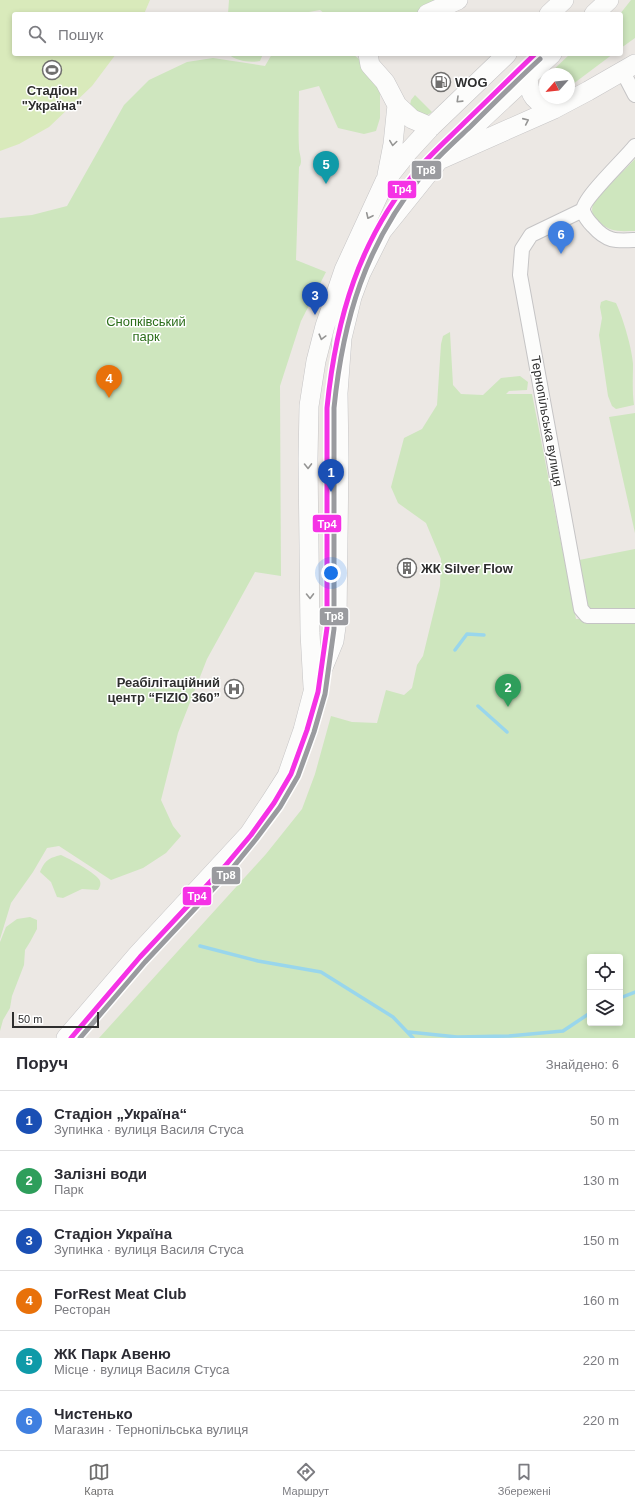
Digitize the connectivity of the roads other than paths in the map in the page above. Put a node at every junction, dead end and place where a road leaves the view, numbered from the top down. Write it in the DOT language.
graph roads {
  1 [pos="458,0"];
  2 [pos="609,0"];
  3 [pos="431,12"];
  4 [pos="596,12"];
  5 [pos="368,56"];
  6 [pos="505,56"];
  7 [pos="550,56"];
  8 [pos="629,68"];
  9 [pos="528,76"];
  10 [pos="635,95"];
  11 [pos="397,106"];
  12 [pos="554,109"];
  13 [pos="431,127"];
  14 [pos="635,146"];
  15 [pos="439,160"];
  16 [pos="385,181"];
  17 [pos="583,210"];
  18 [pos="635,240"];
  19 [pos="635,616"];
  20 [pos="313,692"];
  21 [pos="66,1038"];
  1 -- 3 [label="main road"];
  2 -- 4 [label="main road"];
  5 -- 11 [label="main road"];
  6 -- 13 [label="main road, one-way"];
  7 -- 9 [label="main road"];
  8 -- 10 [label="street"];
  8 -- 12 [label="main road"];
  9 -- 12 [label="main road"];
  9 -- 15 [label="main road"];
  11 -- 13 [label="main road"];
  11 -- 16 [label="main road, one-way"];
  15 -- 12 [label="main road, one-way"];
  13 -- 16 [label="main road"];
  14 -- 17 [label="street"];
  15 -- 20 [label="main road"];
  16 -- 20 [label="main road, one-way"];
  17 -- 18 [label="street"];
  17 -- 19 [label="street, Тернопільська вулиця"];
  20 -- 21 [label="main road"];
}
